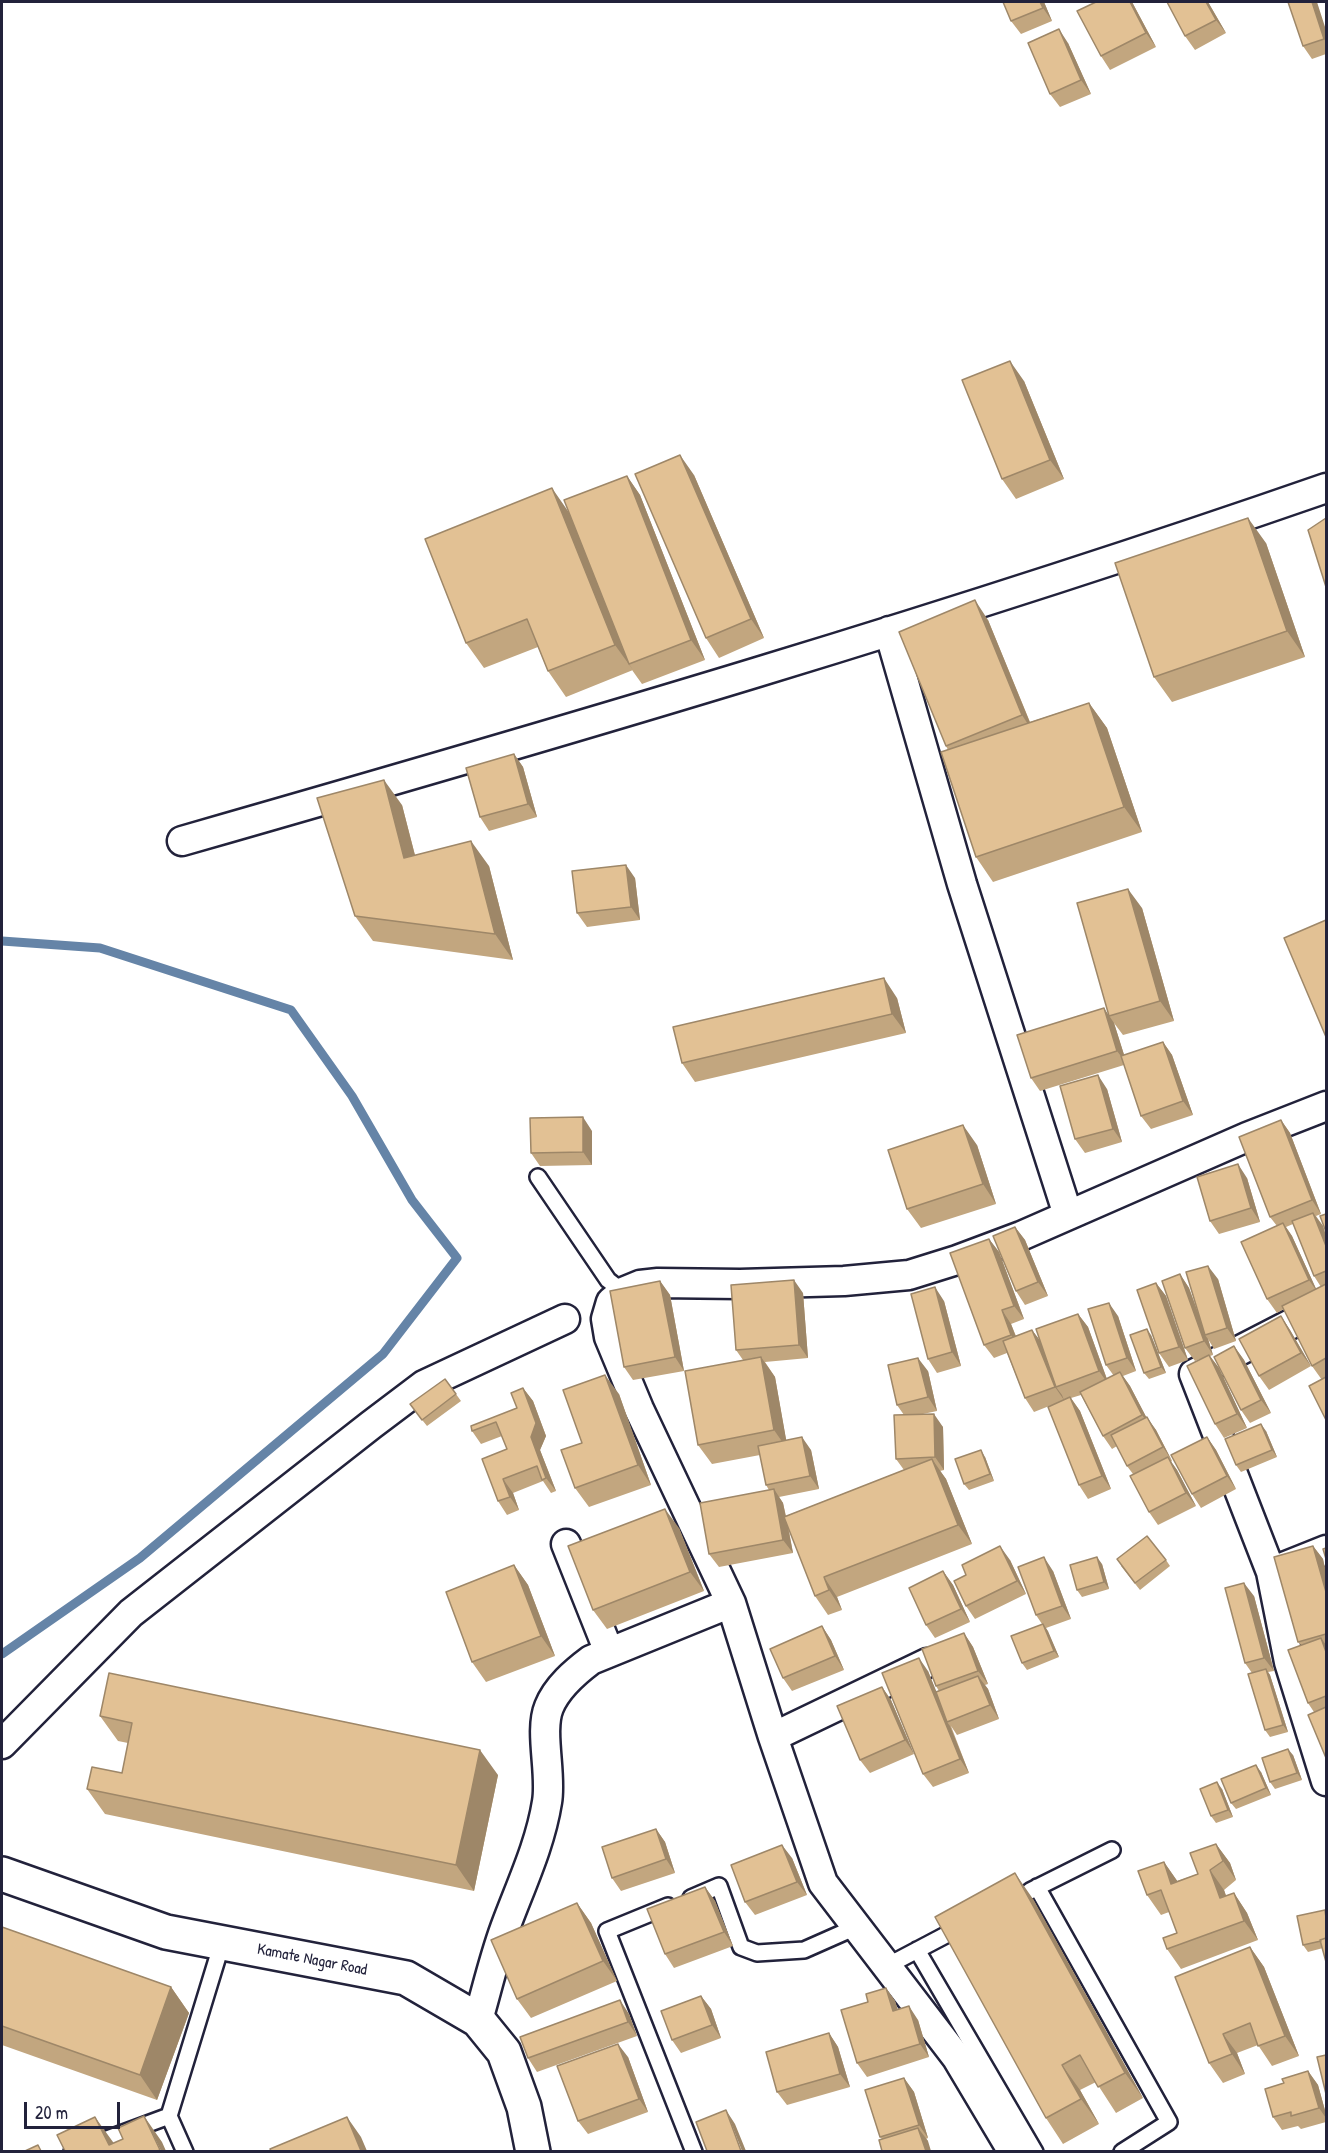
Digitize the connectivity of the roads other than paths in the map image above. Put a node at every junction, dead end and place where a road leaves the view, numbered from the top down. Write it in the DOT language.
graph roads {
  1 [pos="1326,488"];
  2 [pos="889,631"];
  3 [pos="182,841"];
  4 [pos="1326,1106"];
  5 [pos="538,1177"];
  6 [pos="1068,1215"];
  7 [pos="623,1292"];
  8 [pos="1326,1306"];
  9 [pos="565,1319"];
  10 [pos="566,1544"];
  11 [pos="1326,1551"];
  12 [pos="1271,1572"];
  13 [pos="731,1603"];
  14 [pos="609,1652"];
  15 [pos="927,1663"];
  16 [pos="773,1737"];
  17 [pos="2,1744"];
  18 [pos="1326,1781"];
  19 [pos="1112,1850"];
  20 [pos="2,1874"];
  21 [pos="1037,1887"];
  22 [pos="1017,1898"];
  23 [pos="977,1919"];
  24 [pos="856,1927"];
  25 [pos="222,1943"];
  26 [pos="917,1950"];
  27 [pos="887,1966"];
  28 [pos="478,2020"];
  29 [pos="169,2116"];
  30 [pos="72,2151"];
  31 [pos="185,2151"];
  32 [pos="533,2151"];
  33 [pos="694,2151"];
  34 [pos="1013,2151"];
  35 [pos="1035,2151"];
  36 [pos="1122,2151"];
  1 -- 2 [label="street"];
  2 -- 3 [label="street"];
  2 -- 6 [label="street"];
  4 -- 6 [label="street"];
  5 -- 7 [label="lane"];
  6 -- 7 [label="street"];
  7 -- 13 [label="street"];
  8 -- 12 [label="street"];
  9 -- 17 [label="street"];
  10 -- 14 [label="street"];
  11 -- 12 [label="street"];
  12 -- 18 [label="street"];
  13 -- 14 [label="street"];
  13 -- 16 [label="street"];
  14 -- 28 [label="street"];
  15 -- 16 [label="street"];
  16 -- 24 [label="street"];
  19 -- 21 [label="lane"];
  20 -- 25 [label="street, Kamate Nagar Road"];
  21 -- 22 [label="lane"];
  21 -- 36 [label="lane"];
  23 -- 26 [label="lane"];
  24 -- 27 [label="street"];
  24 -- 33 [label="lane"];
  25 -- 28 [label="street, Kamate Nagar Road"];
  25 -- 29 [label="lane"];
  26 -- 27 [label="lane"];
  26 -- 35 [label="lane"];
  27 -- 34 [label="street"];
  28 -- 32 [label="street, Kamate Nagar Road"];
  29 -- 30 [label="lane"];
  29 -- 31 [label="lane"];
}
